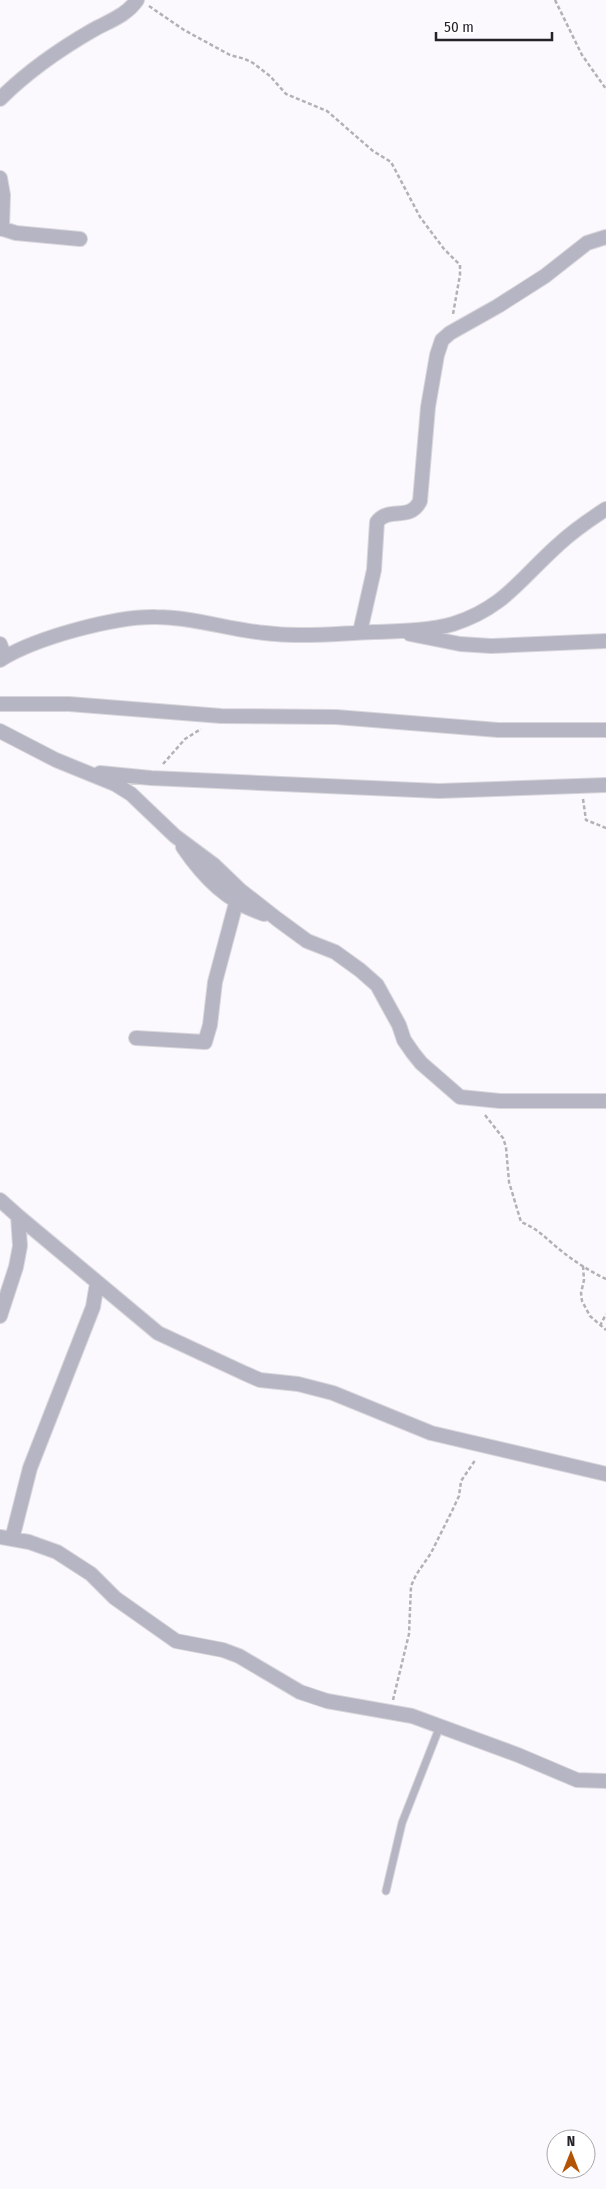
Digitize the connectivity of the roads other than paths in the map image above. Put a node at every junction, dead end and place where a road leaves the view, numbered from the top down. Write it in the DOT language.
graph roads {
  1 [pos="143,2"];
  2 [pos="0,99"];
  3 [pos="0,178"];
  4 [pos="1,229"];
  5 [pos="606,237"];
  6 [pos="80,239"];
  7 [pos="606,509"];
  8 [pos="392,631"];
  9 [pos="360,632"];
  10 [pos="606,641"];
  11 [pos="2,654"];
  12 [pos="0,704"];
  13 [pos="606,730"];
  14 [pos="0,731"];
  15 [pos="86,772"];
  16 [pos="606,784"];
  17 [pos="175,836"];
  18 [pos="236,903"];
  19 [pos="277,919"];
  20 [pos="136,1038"];
  21 [pos="606,1101"];
  22 [pos="0,1200"];
  23 [pos="18,1216"];
  24 [pos="97,1283"];
  25 [pos="0,1316"];
  26 [pos="606,1474"];
  27 [pos="6,1538"];
  28 [pos="440,1726"];
  29 [pos="606,1781"];
  30 [pos="386,1892"];
  1 -- 2 [label="street"];
  3 -- 4 [label="street"];
  4 -- 6 [label="street"];
  5 -- 9 [label="street"];
  7 -- 8 [label="street"];
  8 -- 9 [label="street"];
  8 -- 10 [label="street"];
  9 -- 11 [label="street"];
  12 -- 13 [label="street"];
  14 -- 15 [label="street"];
  15 -- 16 [label="street"];
  15 -- 17 [label="street"];
  17 -- 18 [label="street"];
  17 -- 19 [label="street"];
  18 -- 19 [label="street"];
  18 -- 20 [label="street"];
  19 -- 21 [label="street"];
  22 -- 23 [label="street"];
  23 -- 24 [label="street"];
  23 -- 25 [label="street"];
  24 -- 26 [label="street"];
  24 -- 27 [label="street"];
  27 -- 28 [label="street"];
  28 -- 29 [label="street"];
  28 -- 30 [label="lane"];
}
